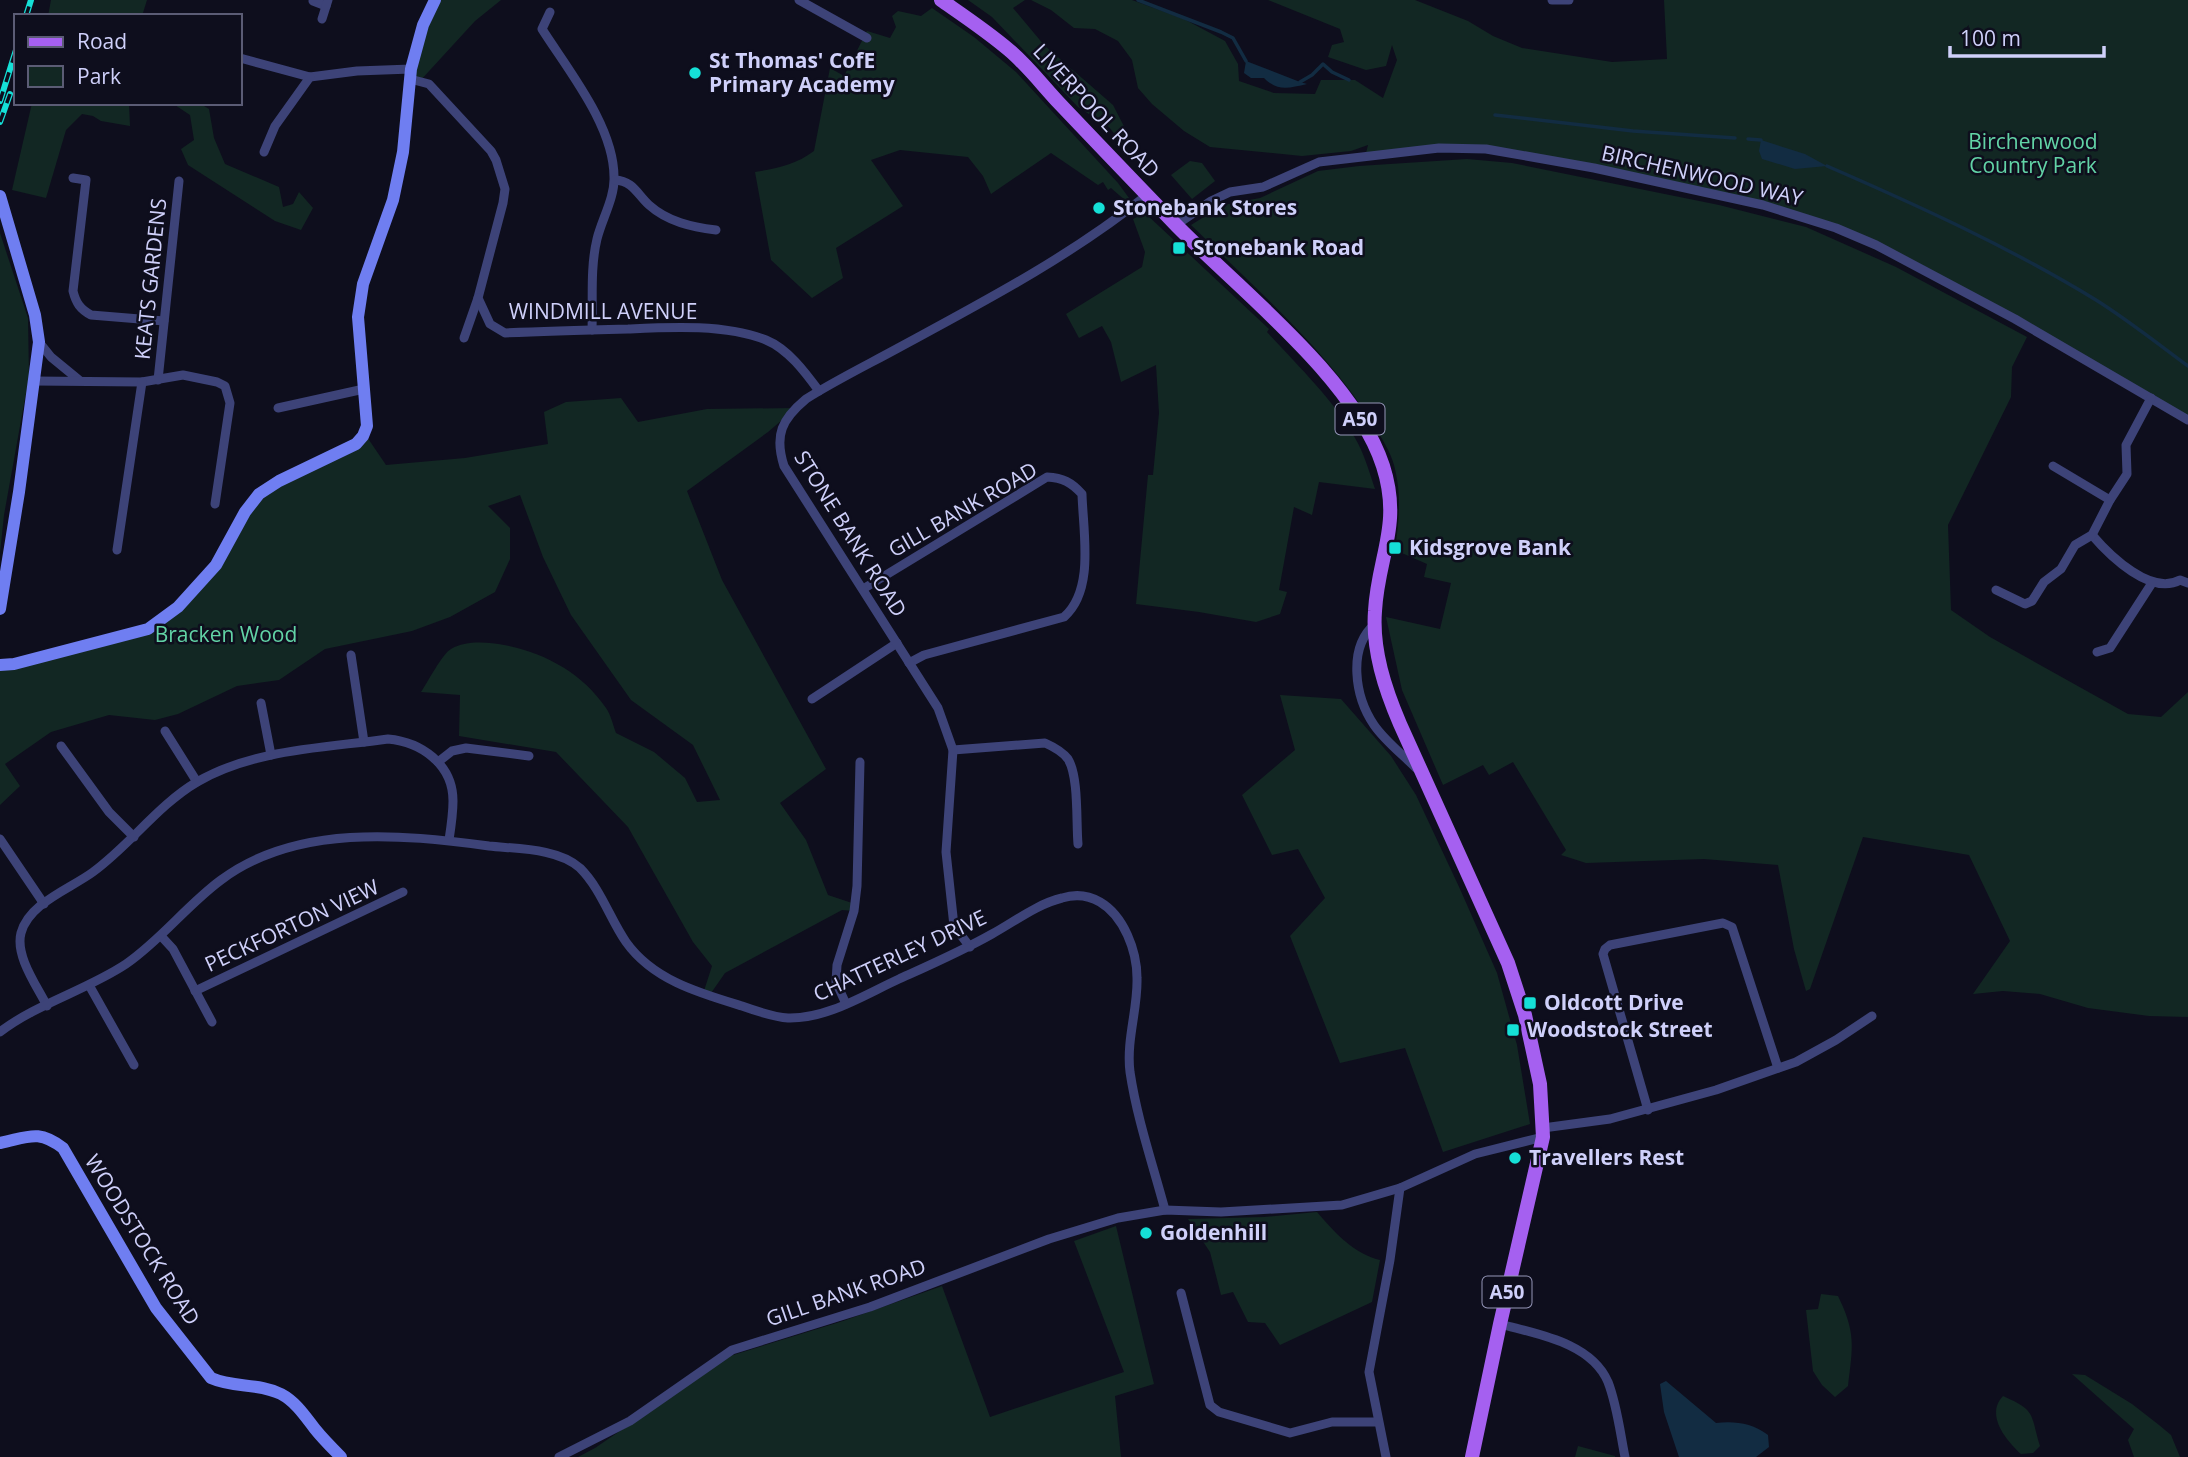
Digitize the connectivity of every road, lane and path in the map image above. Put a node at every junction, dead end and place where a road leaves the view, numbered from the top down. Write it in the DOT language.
graph roads {
  1 [pos="435,0"];
  2 [pos="799,0"];
  3 [pos="941,0"];
  4 [pos="1552,0"];
  5 [pos="1569,0"];
  6 [pos="313,1"];
  7 [pos="327,3"];
  8 [pos="550,12"];
  9 [pos="322,19"];
  10 [pos="867,38"];
  11 [pos="242,59"];
  12 [pos="411,74"];
  13 [pos="310,77"];
  14 [pos="263,145"];
  15 [pos="73,178"];
  16 [pos="615,180"];
  17 [pos="179,181"];
  18 [pos="1147,195"];
  19 [pos="0,196"];
  20 [pos="1176,225"];
  21 [pos="716,230"];
  22 [pos="478,298"];
  23 [pos="164,321"];
  24 [pos="592,330"];
  25 [pos="464,338"];
  26 [pos="38,342"];
  27 [pos="79,380"];
  28 [pos="158,380"];
  29 [pos="34,381"];
  30 [pos="142,382"];
  31 [pos="364,389"];
  32 [pos="819,391"];
  33 [pos="2151,398"];
  34 [pos="278,408"];
  35 [pos="2188,420"];
  36 [pos="2053,466"];
  37 [pos="2110,500"];
  38 [pos="215,504"];
  39 [pos="2092,535"];
  40 [pos="117,551"];
  41 [pos="2152,583"];
  42 [pos="2188,583"];
  43 [pos="863,589"];
  44 [pos="1996,590"];
  45 [pos="0,609"];
  46 [pos="1374,624"];
  47 [pos="897,643"];
  48 [pos="2097,652"];
  49 [pos="351,655"];
  50 [pos="909,663"];
  51 [pos="0,665"];
  52 [pos="812,699"];
  53 [pos="261,703"];
  54 [pos="165,731"];
  55 [pos="364,742"];
  56 [pos="953,750"];
  57 [pos="271,755"];
  58 [pos="529,756"];
  59 [pos="58,762"];
  60 [pos="438,762"];
  61 [pos="860,762"];
  62 [pos="1423,775"];
  63 [pos="197,782"];
  64 [pos="134,837"];
  65 [pos="0,839"];
  66 [pos="449,840"];
  67 [pos="1078,844"];
  68 [pos="403,892"];
  69 [pos="44,904"];
  70 [pos="161,936"];
  71 [pos="970,947"];
  72 [pos="89,985"];
  73 [pos="195,991"];
  74 [pos="846,1004"];
  75 [pos="47,1006"];
  76 [pos="1872,1016"];
  77 [pos="212,1022"];
  78 [pos="0,1032"];
  79 [pos="134,1065"];
  80 [pos="1778,1068"];
  81 [pos="1648,1110"];
  82 [pos="1543,1132"];
  83 [pos="0,1143"];
  84 [pos="1400,1188"];
  85 [pos="1165,1210"];
  86 [pos="1181,1293"];
  87 [pos="1500,1324"];
  88 [pos="1377,1422"];
  89 [pos="341,1457"];
  90 [pos="559,1457"];
  91 [pos="1386,1457"];
  92 [pos="1472,1457"];
  93 [pos="1625,1457"];
  1 -- 12 [label="street"];
  2 -- 10 [label="street"];
  3 -- 18 [label="main road, LIVERPOOL ROAD / A50"];
  4 -- 5 [label="street"];
  6 -- 7 [label="street"];
  7 -- 9 [label="street"];
  8 -- 16 [label="street"];
  11 -- 13 [label="street"];
  12 -- 13 [label="street"];
  12 -- 22 [label="street, WINDMILL AVENUE"];
  12 -- 31 [label="street"];
  13 -- 14 [label="street"];
  15 -- 23 [label="street"];
  16 -- 21 [label="street"];
  16 -- 24 [label="street"];
  17 -- 23 [label="street, KEATS GARDENS"];
  18 -- 20 [label="main road, LIVERPOOL ROAD / A50"];
  18 -- 32 [label="street, STONE BANK ROAD"];
  19 -- 26 [label="street"];
  20 -- 33 [label="street, BIRCHENWOOD WAY"];
  20 -- 46 [label="main road, LIVERPOOL ROAD / A50"];
  22 -- 24 [label="street, WINDMILL AVENUE"];
  22 -- 25 [label="street"];
  23 -- 28 [label="street, KEATS GARDENS"];
  24 -- 32 [label="street, WINDMILL AVENUE"];
  26 -- 27 [label="street"];
  26 -- 29 [label="street"];
  27 -- 29 [label="street"];
  27 -- 30 [label="street"];
  28 -- 30 [label="street"];
  28 -- 38 [label="street"];
  29 -- 45 [label="street"];
  30 -- 40 [label="street"];
  31 -- 34 [label="street"];
  31 -- 51 [label="street"];
  32 -- 43 [label="street, STONE BANK ROAD"];
  33 -- 35 [label="street, BIRCHENWOOD WAY"];
  33 -- 37 [label="street"];
  36 -- 37 [label="street"];
  37 -- 39 [label="street"];
  39 -- 41 [label="street"];
  39 -- 44 [label="street"];
  41 -- 42 [label="street"];
  41 -- 48 [label="street"];
  43 -- 47 [label="street, STONE BANK ROAD"];
  43 -- 50 [label="street, GILL BANK ROAD"];
  46 -- 62 [label="main road, A50"];
  46 -- 62 [label="street"];
  47 -- 50 [label="street, STONE BANK ROAD"];
  47 -- 52 [label="street"];
  49 -- 55 [label="street"];
  50 -- 56 [label="street, STONE BANK ROAD"];
  53 -- 57 [label="street"];
  54 -- 63 [label="street"];
  55 -- 57 [label="street"];
  55 -- 60 [label="street"];
  56 -- 67 [label="street"];
  56 -- 71 [label="street, STONE BANK ROAD"];
  57 -- 63 [label="street"];
  58 -- 60 [label="street"];
  59 -- 64 [label="street"];
  60 -- 66 [label="street"];
  61 -- 74 [label="street"];
  62 -- 82 [label="main road, A50"];
  63 -- 64 [label="street"];
  64 -- 69 [label="street"];
  65 -- 69 [label="street"];
  66 -- 70 [label="street, CHATTERLEY DRIVE"];
  66 -- 74 [label="street, CHATTERLEY DRIVE"];
  68 -- 73 [label="street, PECKFORTON VIEW"];
  69 -- 75 [label="street"];
  70 -- 72 [label="street, CHATTERLEY DRIVE"];
  70 -- 73 [label="street, PECKFORTON VIEW"];
  71 -- 74 [label="street, CHATTERLEY DRIVE"];
  71 -- 85 [label="street, CHATTERLEY DRIVE"];
  72 -- 75 [label="street, CHATTERLEY DRIVE"];
  72 -- 79 [label="street"];
  73 -- 77 [label="street, PECKFORTON VIEW"];
  75 -- 78 [label="street, CHATTERLEY DRIVE"];
  76 -- 80 [label="street"];
  80 -- 81 [label="street"];
  80 -- 81 [label="street"];
  81 -- 82 [label="street"];
  82 -- 84 [label="street"];
  82 -- 87 [label="main road, A50"];
  83 -- 89 [label="street, WOODSTOCK ROAD"];
  84 -- 85 [label="street"];
  84 -- 88 [label="street"];
  85 -- 90 [label="street, GILL BANK ROAD"];
  86 -- 88 [label="street"];
  87 -- 92 [label="main road, A50"];
  87 -- 93 [label="street"];
  88 -- 91 [label="street"];
}
